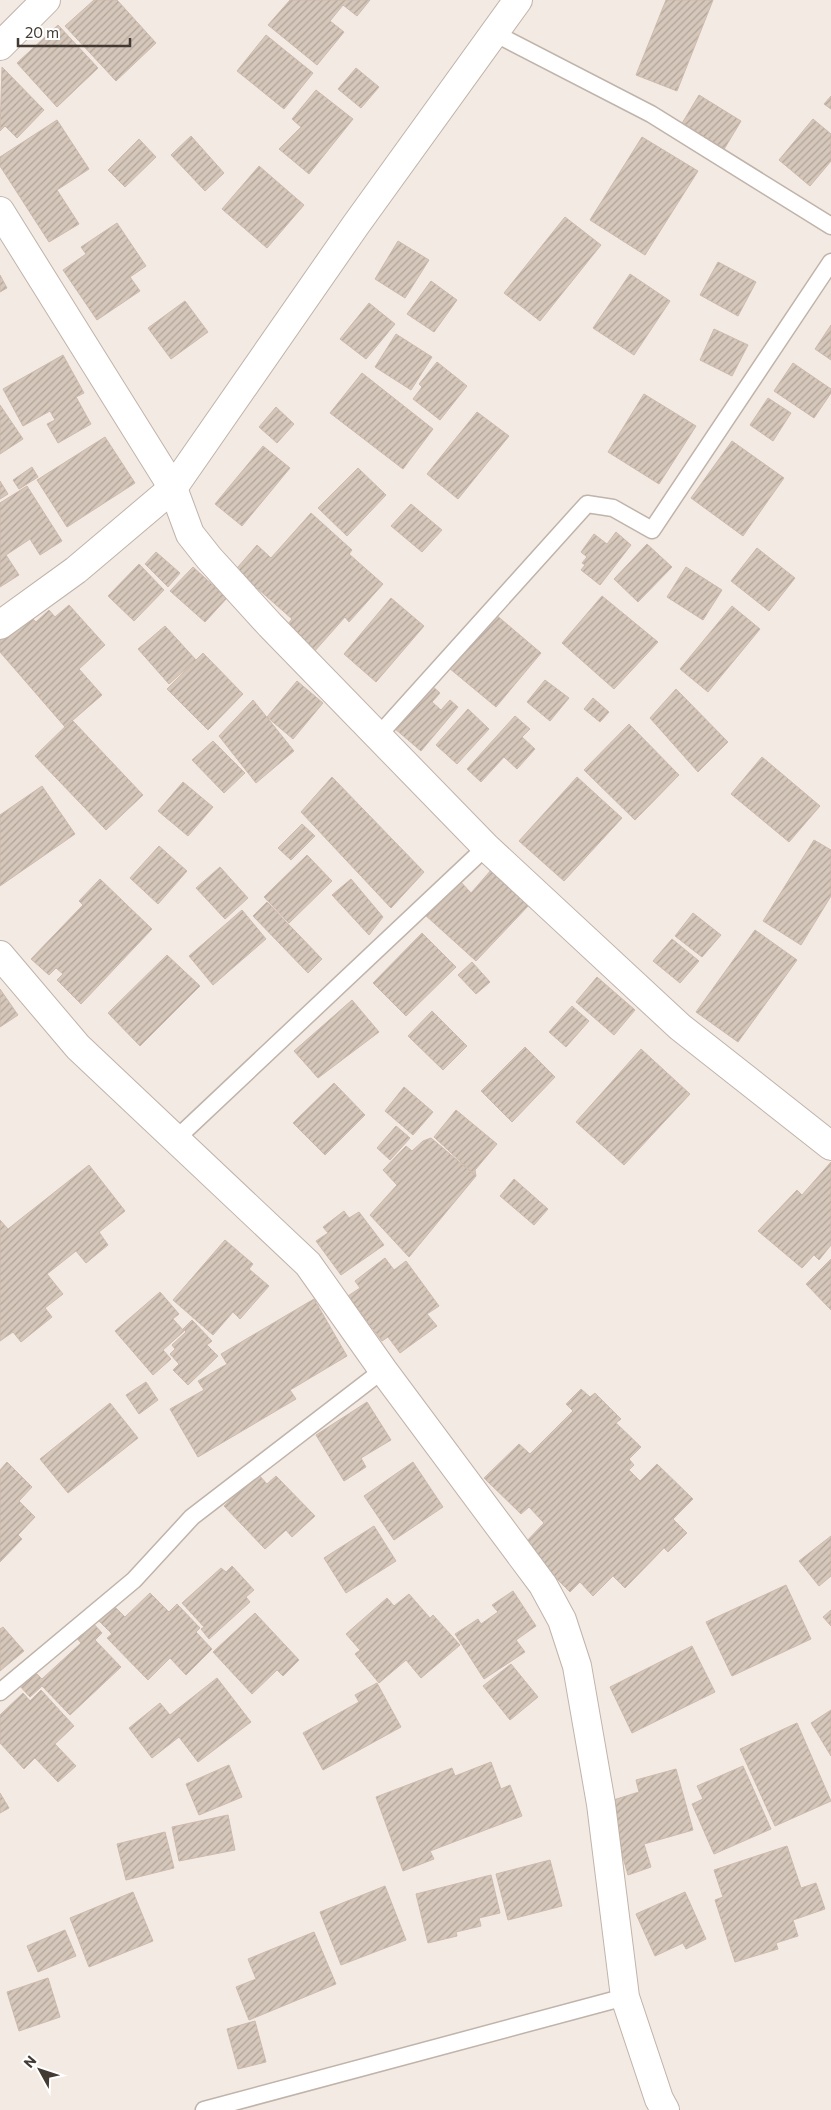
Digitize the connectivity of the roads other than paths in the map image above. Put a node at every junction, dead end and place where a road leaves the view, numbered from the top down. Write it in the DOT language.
graph roads {
  1 [pos="46,0"];
  2 [pos="518,0"];
  3 [pos="494,33"];
  4 [pos="0,46"];
  5 [pos="0,211"];
  6 [pos="831,226"];
  7 [pos="831,262"];
  8 [pos="173,488"];
  9 [pos="0,625"];
  10 [pos="377,737"];
  11 [pos="486,847"];
  12 [pos="0,955"];
  13 [pos="176,1139"];
  14 [pos="831,1146"];
  15 [pos="383,1370"];
  16 [pos="0,1692"];
  17 [pos="625,1997"];
  18 [pos="204,2110"];
  19 [pos="665,2110"];
  1 -- 4 [label="street"];
  2 -- 3 [label="street"];
  3 -- 6 [label="lane"];
  3 -- 8 [label="street"];
  5 -- 8 [label="street"];
  7 -- 10 [label="lane"];
  8 -- 9 [label="street"];
  8 -- 10 [label="street"];
  10 -- 11 [label="street"];
  11 -- 13 [label="lane"];
  11 -- 14 [label="street"];
  12 -- 13 [label="street"];
  13 -- 15 [label="street"];
  15 -- 16 [label="lane"];
  15 -- 17 [label="street"];
  17 -- 18 [label="lane"];
  17 -- 19 [label="street"];
}
